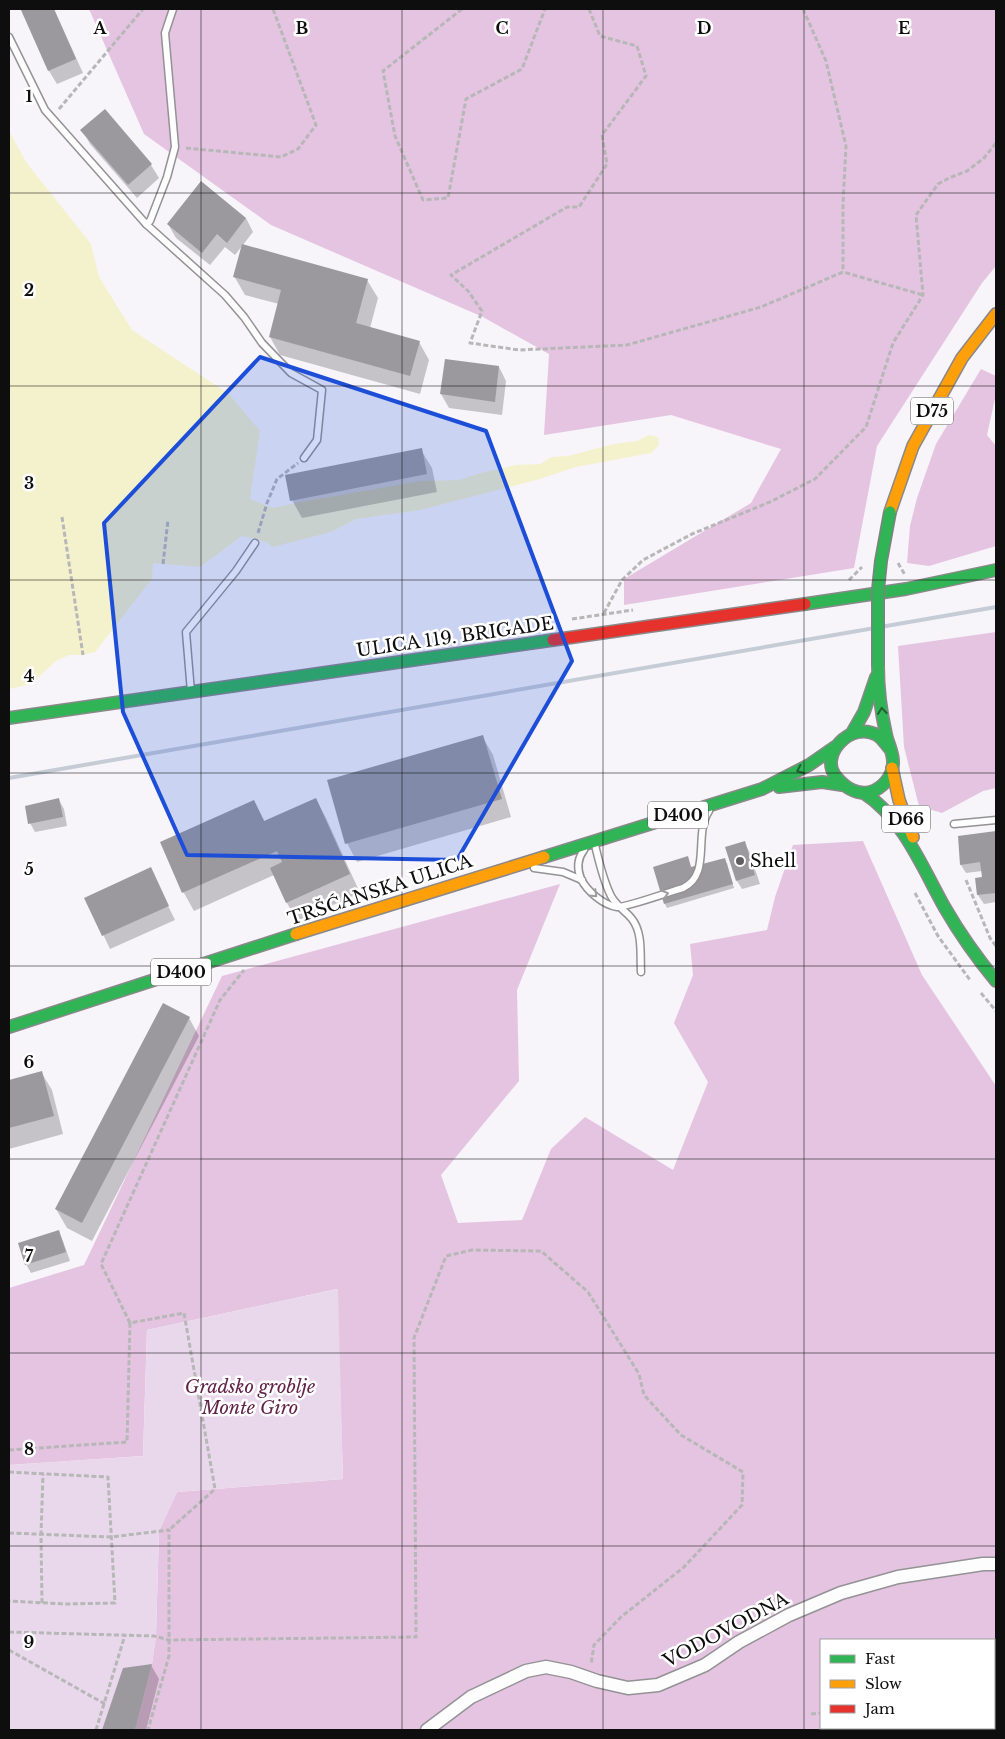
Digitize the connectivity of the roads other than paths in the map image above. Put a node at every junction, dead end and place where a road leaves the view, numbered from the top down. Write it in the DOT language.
graph roads {
  1 [pos="173,9"];
  2 [pos="9,37"];
  3 [pos="146,224"];
  4 [pos="996,314"];
  5 [pos="304,458"];
  6 [pos="255,543"];
  7 [pos="996,570"];
  8 [pos="878,669"];
  9 [pos="191,692"];
  10 [pos="9,718"];
  11 [pos="852,733"];
  12 [pos="835,747"];
  13 [pos="890,749"];
  14 [pos="892,768"];
  15 [pos="842,785"];
  16 [pos="762,788"];
  17 [pos="864,792"];
  18 [pos="714,804"];
  19 [pos="996,820"];
  20 [pos="954,824"];
  21 [pos="594,841"];
  22 [pos="515,866"];
  23 [pos="924,869"];
  24 [pos="582,880"];
  25 [pos="618,908"];
  26 [pos="641,972"];
  27 [pos="996,981"];
  28 [pos="9,1027"];
  29 [pos="996,1564"];
  30 [pos="427,1730"];
  1 -- 3 [label="lane"];
  2 -- 3 [label="lane"];
  3 -- 5 [label="lane"];
  4 -- 8 [label="main road, D75, bridge"];
  6 -- 9 [label="lane"];
  7 -- 9 [label="main road, ULICA 119. BRIGADE"];
  8 -- 11 [label="main road, D75"];
  13 -- 8 [label="main road, D75, one-way"];
  9 -- 10 [label="main road, ULICA 119. BRIGADE"];
  11 -- 12 [label="main road"];
  11 -- 13 [label="main road"];
  12 -- 15 [label="main road"];
  12 -- 16 [label="main road, D400, one-way"];
  13 -- 14 [label="main road, D66"];
  14 -- 17 [label="main road, D66"];
  14 -- 23 [label="main road, D66"];
  15 -- 16 [label="main road, D400"];
  15 -- 17 [label="main road, D66"];
  16 -- 18 [label="main road, TRŠĆANSKA ULICA / D400"];
  17 -- 23 [label="main road, D66"];
  18 -- 21 [label="main road, TRŠĆANSKA ULICA / D400"];
  25 -- 18 [label="lane, one-way"];
  19 -- 20 [label="lane"];
  21 -- 22 [label="main road, TRŠĆANSKA ULICA / D400"];
  21 -- 24 [label="lane"];
  21 -- 25 [label="lane"];
  22 -- 24 [label="lane"];
  22 -- 28 [label="main road, TRŠĆANSKA ULICA / D400"];
  23 -- 27 [label="main road, D66"];
  24 -- 25 [label="lane, one-way"];
  25 -- 26 [label="lane"];
  29 -- 30 [label="street, VODOVODNA"];
}
